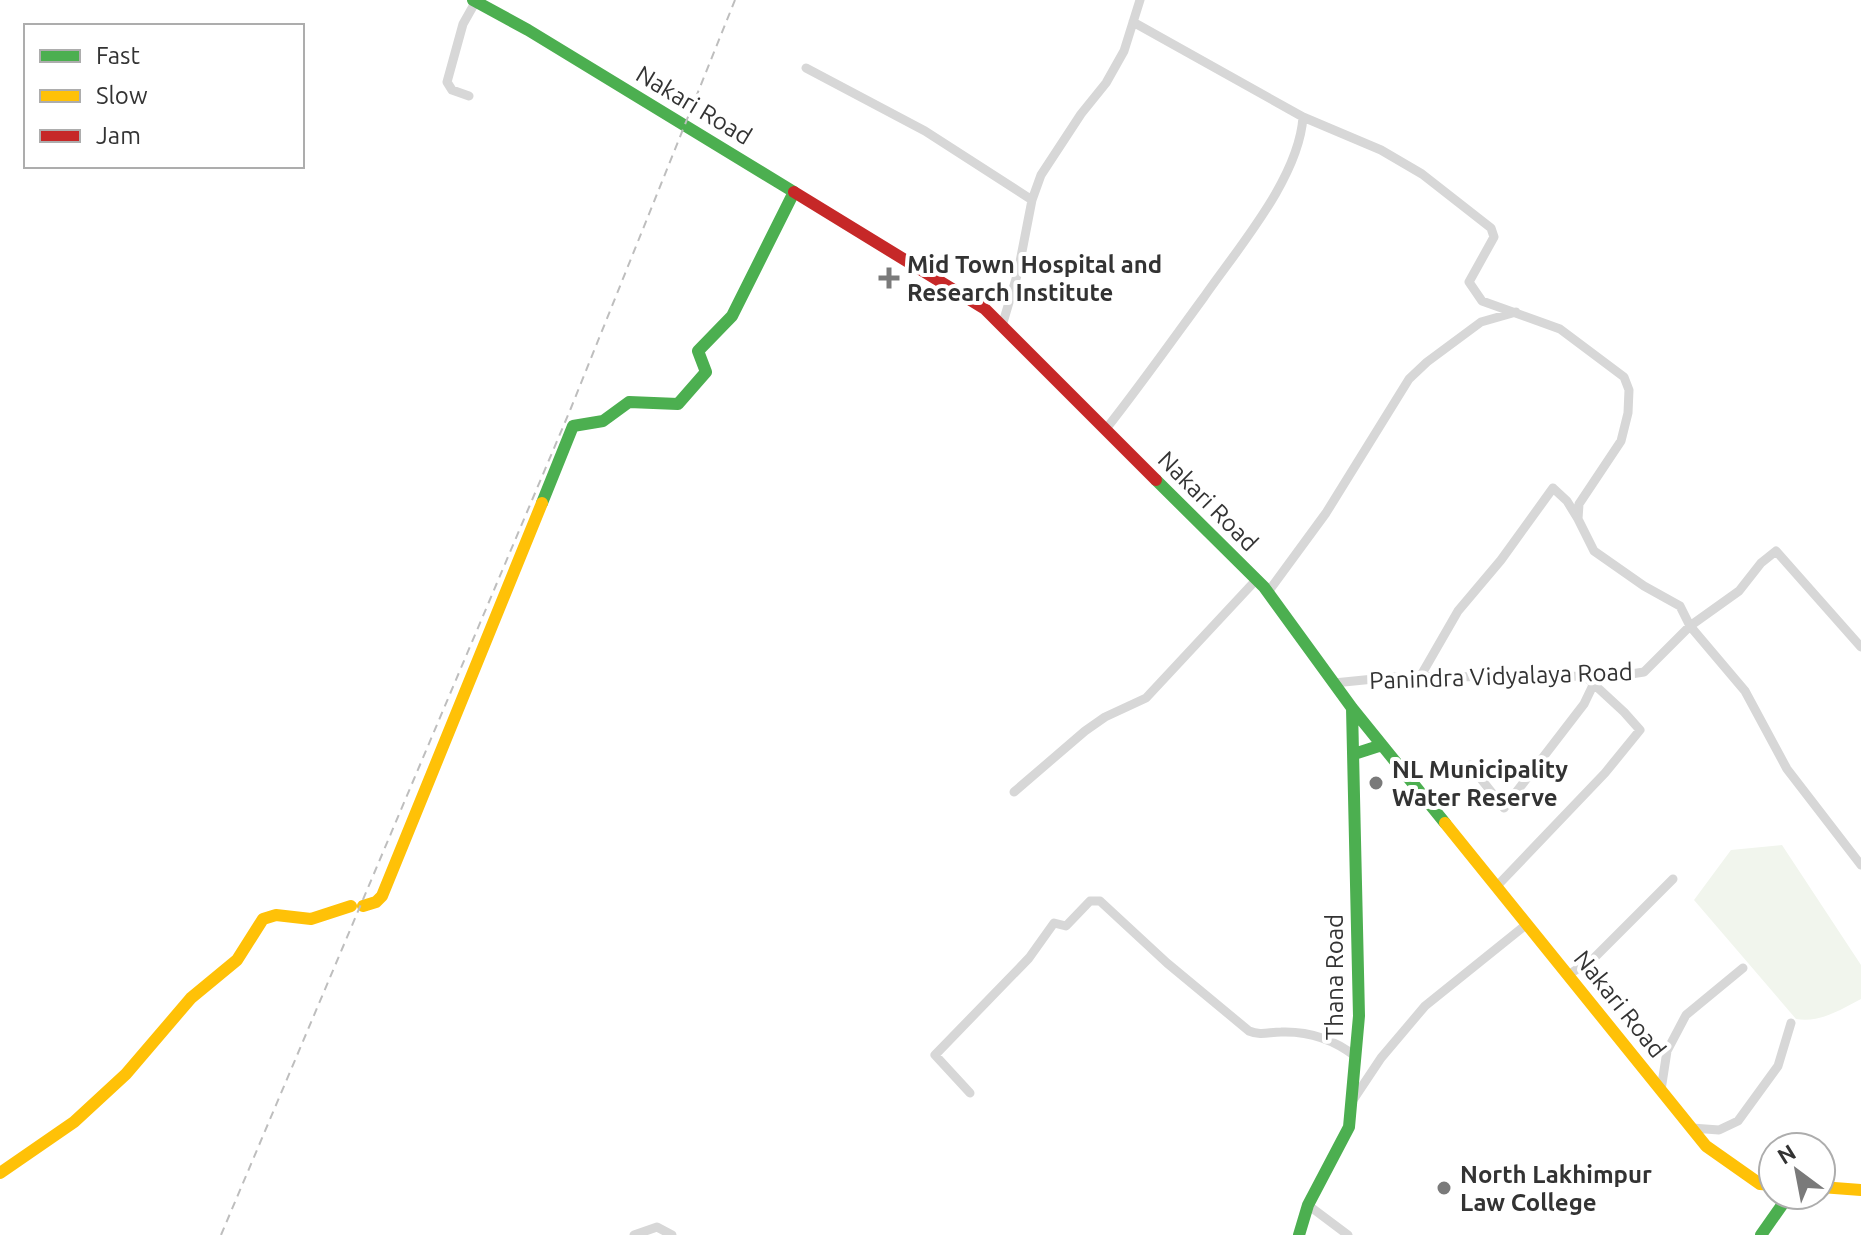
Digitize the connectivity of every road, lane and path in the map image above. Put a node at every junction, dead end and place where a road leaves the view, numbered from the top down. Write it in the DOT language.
graph roads {
  1 [pos="1140,0"];
  2 [pos="477,1"];
  3 [pos="1133,22"];
  4 [pos="806,68"];
  5 [pos="469,96"];
  6 [pos="1303,117"];
  7 [pos="794,192"];
  8 [pos="1032,200"];
  9 [pos="1516,312"];
  10 [pos="1002,326"];
  11 [pos="1106,429"];
  12 [pos="1578,519"];
  13 [pos="1256,580"];
  14 [pos="1268,592"];
  15 [pos="1690,626"];
  16 [pos="1861,647"];
  17 [pos="1420,677"];
  18 [pos="1596,680"];
  19 [pos="1334,683"];
  20 [pos="1352,708"];
  21 [pos="1382,745"];
  22 [pos="1354,754"];
  23 [pos="1470,765"];
  24 [pos="1014,792"];
  25 [pos="1861,865"];
  26 [pos="1673,879"];
  27 [pos="1497,886"];
  28 [pos="1527,924"];
  29 [pos="1743,968"];
  30 [pos="1568,975"];
  31 [pos="1791,1023"];
  32 [pos="1355,1056"];
  33 [pos="1661,1090"];
  34 [pos="970,1093"];
  35 [pos="1351,1103"];
  36 [pos="1692,1128"];
  37 [pos="0,1173"];
  38 [pos="1757,1182"];
  39 [pos="1837,1188"];
  40 [pos="1861,1190"];
  41 [pos="1308,1205"];
  42 [pos="1778,1211"];
  43 [pos="634,1235"];
  44 [pos="672,1235"];
  45 [pos="1299,1235"];
  46 [pos="1348,1235"];
  47 [pos="1761,1235"];
  1 -- 3 [label="street"];
  2 -- 5 [label="street"];
  2 -- 7 [label="street, Nakari Road"];
  3 -- 6 [label="street"];
  3 -- 8 [label="street"];
  4 -- 8 [label="street"];
  6 -- 9 [label="street"];
  6 -- 11 [label="street"];
  7 -- 10 [label="street, Nakari Road"];
  7 -- 37 [label="street"];
  8 -- 10 [label="street"];
  9 -- 12 [label="street"];
  9 -- 14 [label="street"];
  10 -- 11 [label="street, Nakari Road"];
  11 -- 13 [label="street, Nakari Road"];
  12 -- 15 [label="street"];
  12 -- 17 [label="street"];
  13 -- 14 [label="street, Nakari Road"];
  13 -- 24 [label="street"];
  14 -- 19 [label="street, Nakari Road"];
  15 -- 16 [label="street, Panindra Vidyalaya Road"];
  15 -- 18 [label="street, Panindra Vidyalaya Road"];
  15 -- 25 [label="street"];
  17 -- 18 [label="street, Panindra Vidyalaya Road"];
  17 -- 19 [label="street, Panindra Vidyalaya Road"];
  18 -- 23 [label="street"];
  18 -- 27 [label="street"];
  19 -- 20 [label="street, Nakari Road"];
  20 -- 21 [label="street, Nakari Road"];
  20 -- 22 [label="street, Thana Road"];
  21 -- 22 [label="street"];
  21 -- 27 [label="street, Nakari Road"];
  22 -- 32 [label="street, Thana Road"];
  26 -- 30 [label="street"];
  27 -- 28 [label="street, Nakari Road"];
  28 -- 30 [label="street, Nakari Road"];
  28 -- 35 [label="street"];
  29 -- 33 [label="street"];
  30 -- 33 [label="street, Nakari Road"];
  31 -- 36 [label="street"];
  32 -- 34 [label="street"];
  32 -- 35 [label="street, Thana Road"];
  33 -- 36 [label="street, Nakari Road"];
  35 -- 41 [label="street, Thana Road"];
  36 -- 38 [label="street, Nakari Road"];
  39 -- 40 [label="street"];
  41 -- 45 [label="street, Thana Road"];
  41 -- 46 [label="street"];
  42 -- 47 [label="street"];
  43 -- 44 [label="street"];
}
